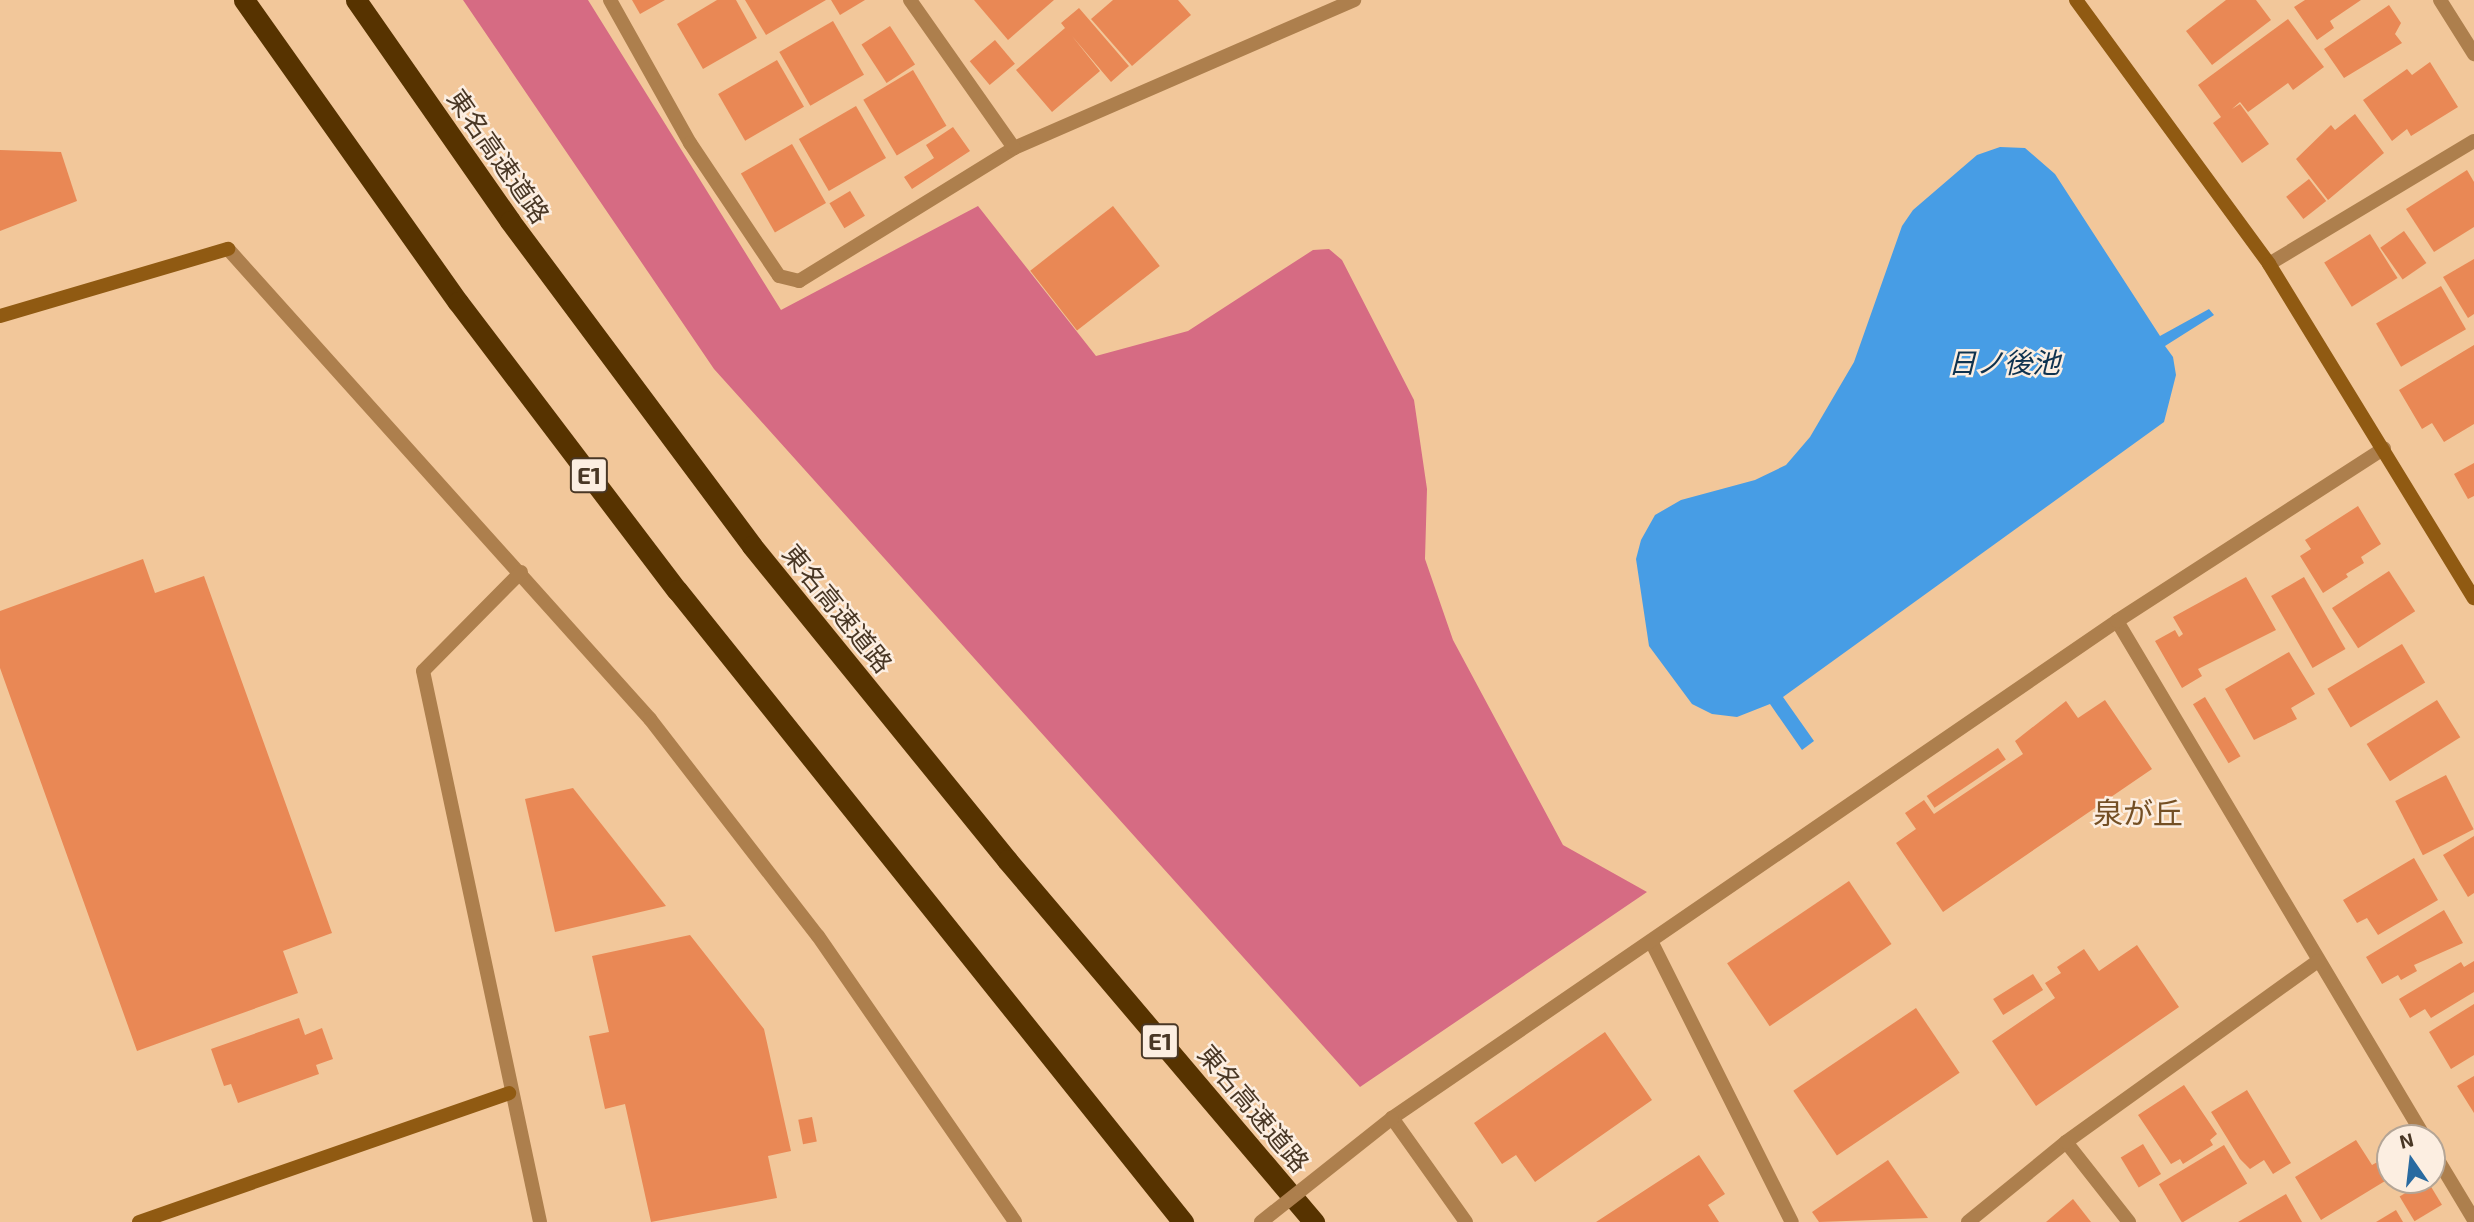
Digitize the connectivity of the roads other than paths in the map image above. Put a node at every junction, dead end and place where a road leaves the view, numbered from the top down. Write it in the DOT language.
graph roads {
  1 [pos="244,0"];
  2 [pos="356,0"];
  3 [pos="610,0"];
  4 [pos="1354,0"];
  5 [pos="2076,0"];
  6 [pos="2440,0"];
  7 [pos="918,3"];
  8 [pos="2474,54"];
  9 [pos="2474,141"];
  10 [pos="1014,148"];
  11 [pos="2269,264"];
  12 [pos="0,316"];
  13 [pos="2384,448"];
  14 [pos="521,572"];
  15 [pos="2474,598"];
  16 [pos="2117,621"];
  17 [pos="1652,943"];
  18 [pos="2318,961"];
  19 [pos="509,1093"];
  20 [pos="1392,1118"];
  21 [pos="2417,1124"];
  22 [pos="2066,1142"];
  23 [pos="2446,1173"];
  24 [pos="2474,1220"];
  25 [pos="139,1222"];
  26 [pos="540,1222"];
  27 [pos="1016,1222"];
  28 [pos="1183,1222"];
  29 [pos="1261,1222"];
  30 [pos="1314,1222"];
  31 [pos="1466,1222"];
  32 [pos="1792,1222"];
  33 [pos="1968,1222"];
  34 [pos="2129,1222"];
  1 -- 28 [label="highway, E1"];
  2 -- 30 [label="highway, 東名高速道路 / E1"];
  3 -- 10 [label="street"];
  4 -- 10 [label="street"];
  5 -- 11 [label="street"];
  6 -- 8 [label="street"];
  7 -- 10 [label="street"];
  9 -- 11 [label="street"];
  11 -- 13 [label="street"];
  12 -- 14 [label="street"];
  13 -- 15 [label="street"];
  13 -- 16 [label="street"];
  14 -- 19 [label="street"];
  14 -- 27 [label="street"];
  16 -- 17 [label="street"];
  16 -- 18 [label="street"];
  17 -- 20 [label="street"];
  17 -- 32 [label="street"];
  18 -- 21 [label="street"];
  18 -- 22 [label="street"];
  19 -- 25 [label="street"];
  19 -- 26 [label="street"];
  20 -- 29 [label="street, bridge"];
  20 -- 31 [label="street"];
  22 -- 33 [label="street"];
  22 -- 34 [label="street"];
  23 -- 24 [label="street"];
}
